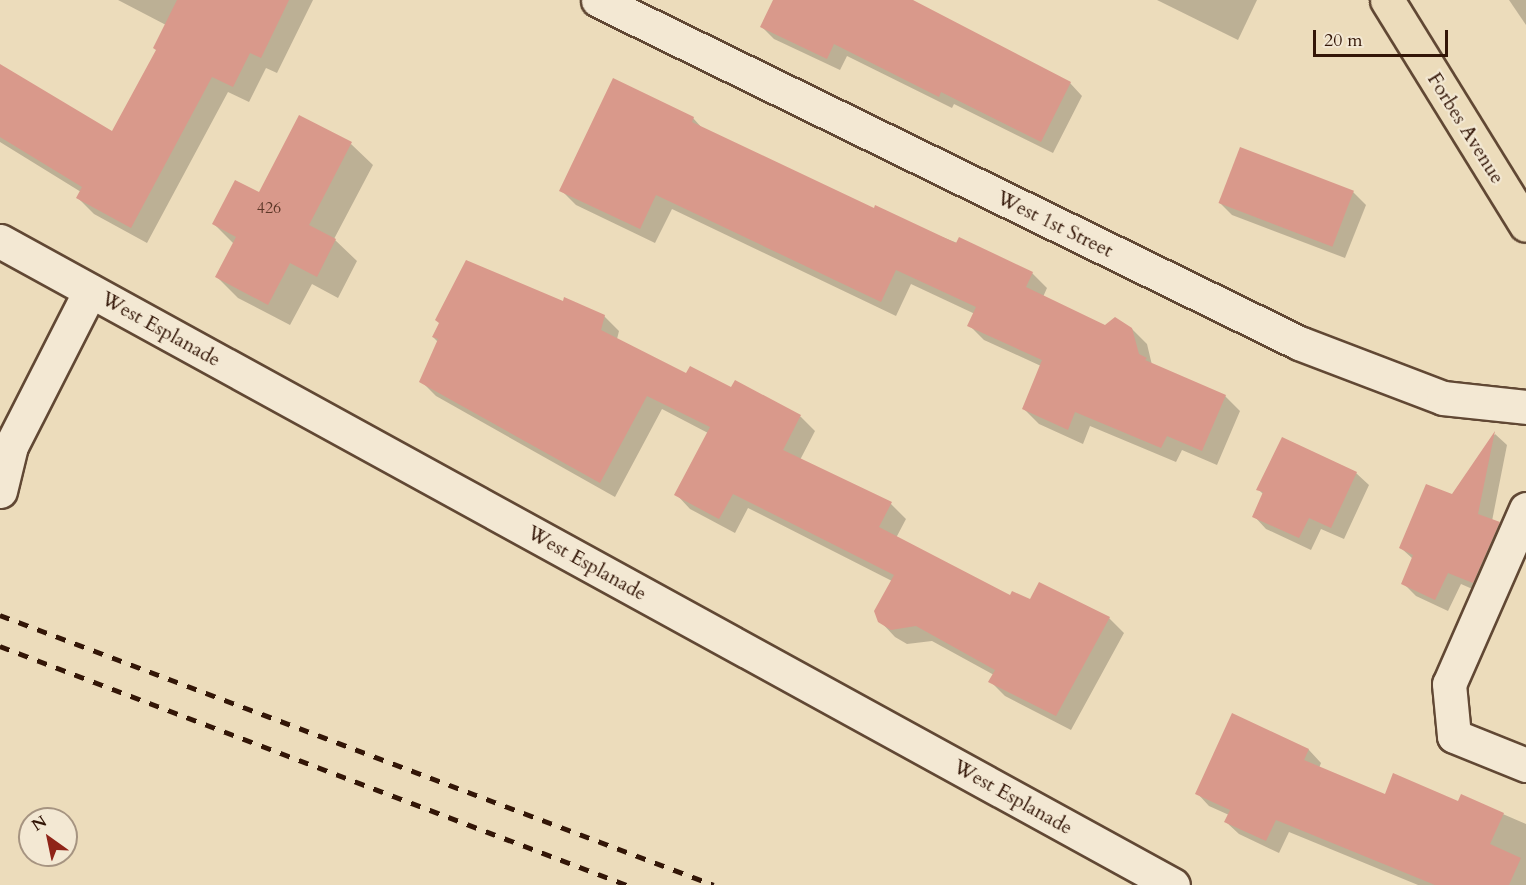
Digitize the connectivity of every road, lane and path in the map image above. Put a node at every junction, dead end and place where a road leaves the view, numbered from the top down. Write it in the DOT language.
graph roads {
  1 [pos="598,0"];
  2 [pos="1387,0"];
  3 [pos="1525,223"];
  4 [pos="0,241"];
  5 [pos="90,291"];
  6 [pos="1525,409"];
  7 [pos="0,491"];
  8 [pos="1526,509"];
  9 [pos="1526,765"];
  10 [pos="1173,885"];
  1 -- 6 [label="street, West 1st Street"];
  2 -- 3 [label="main road, Forbes Avenue"];
  4 -- 5 [label="street, West Esplanade"];
  5 -- 7 [label="street"];
  5 -- 10 [label="street, West Esplanade"];
  8 -- 9 [label="street"];
}
